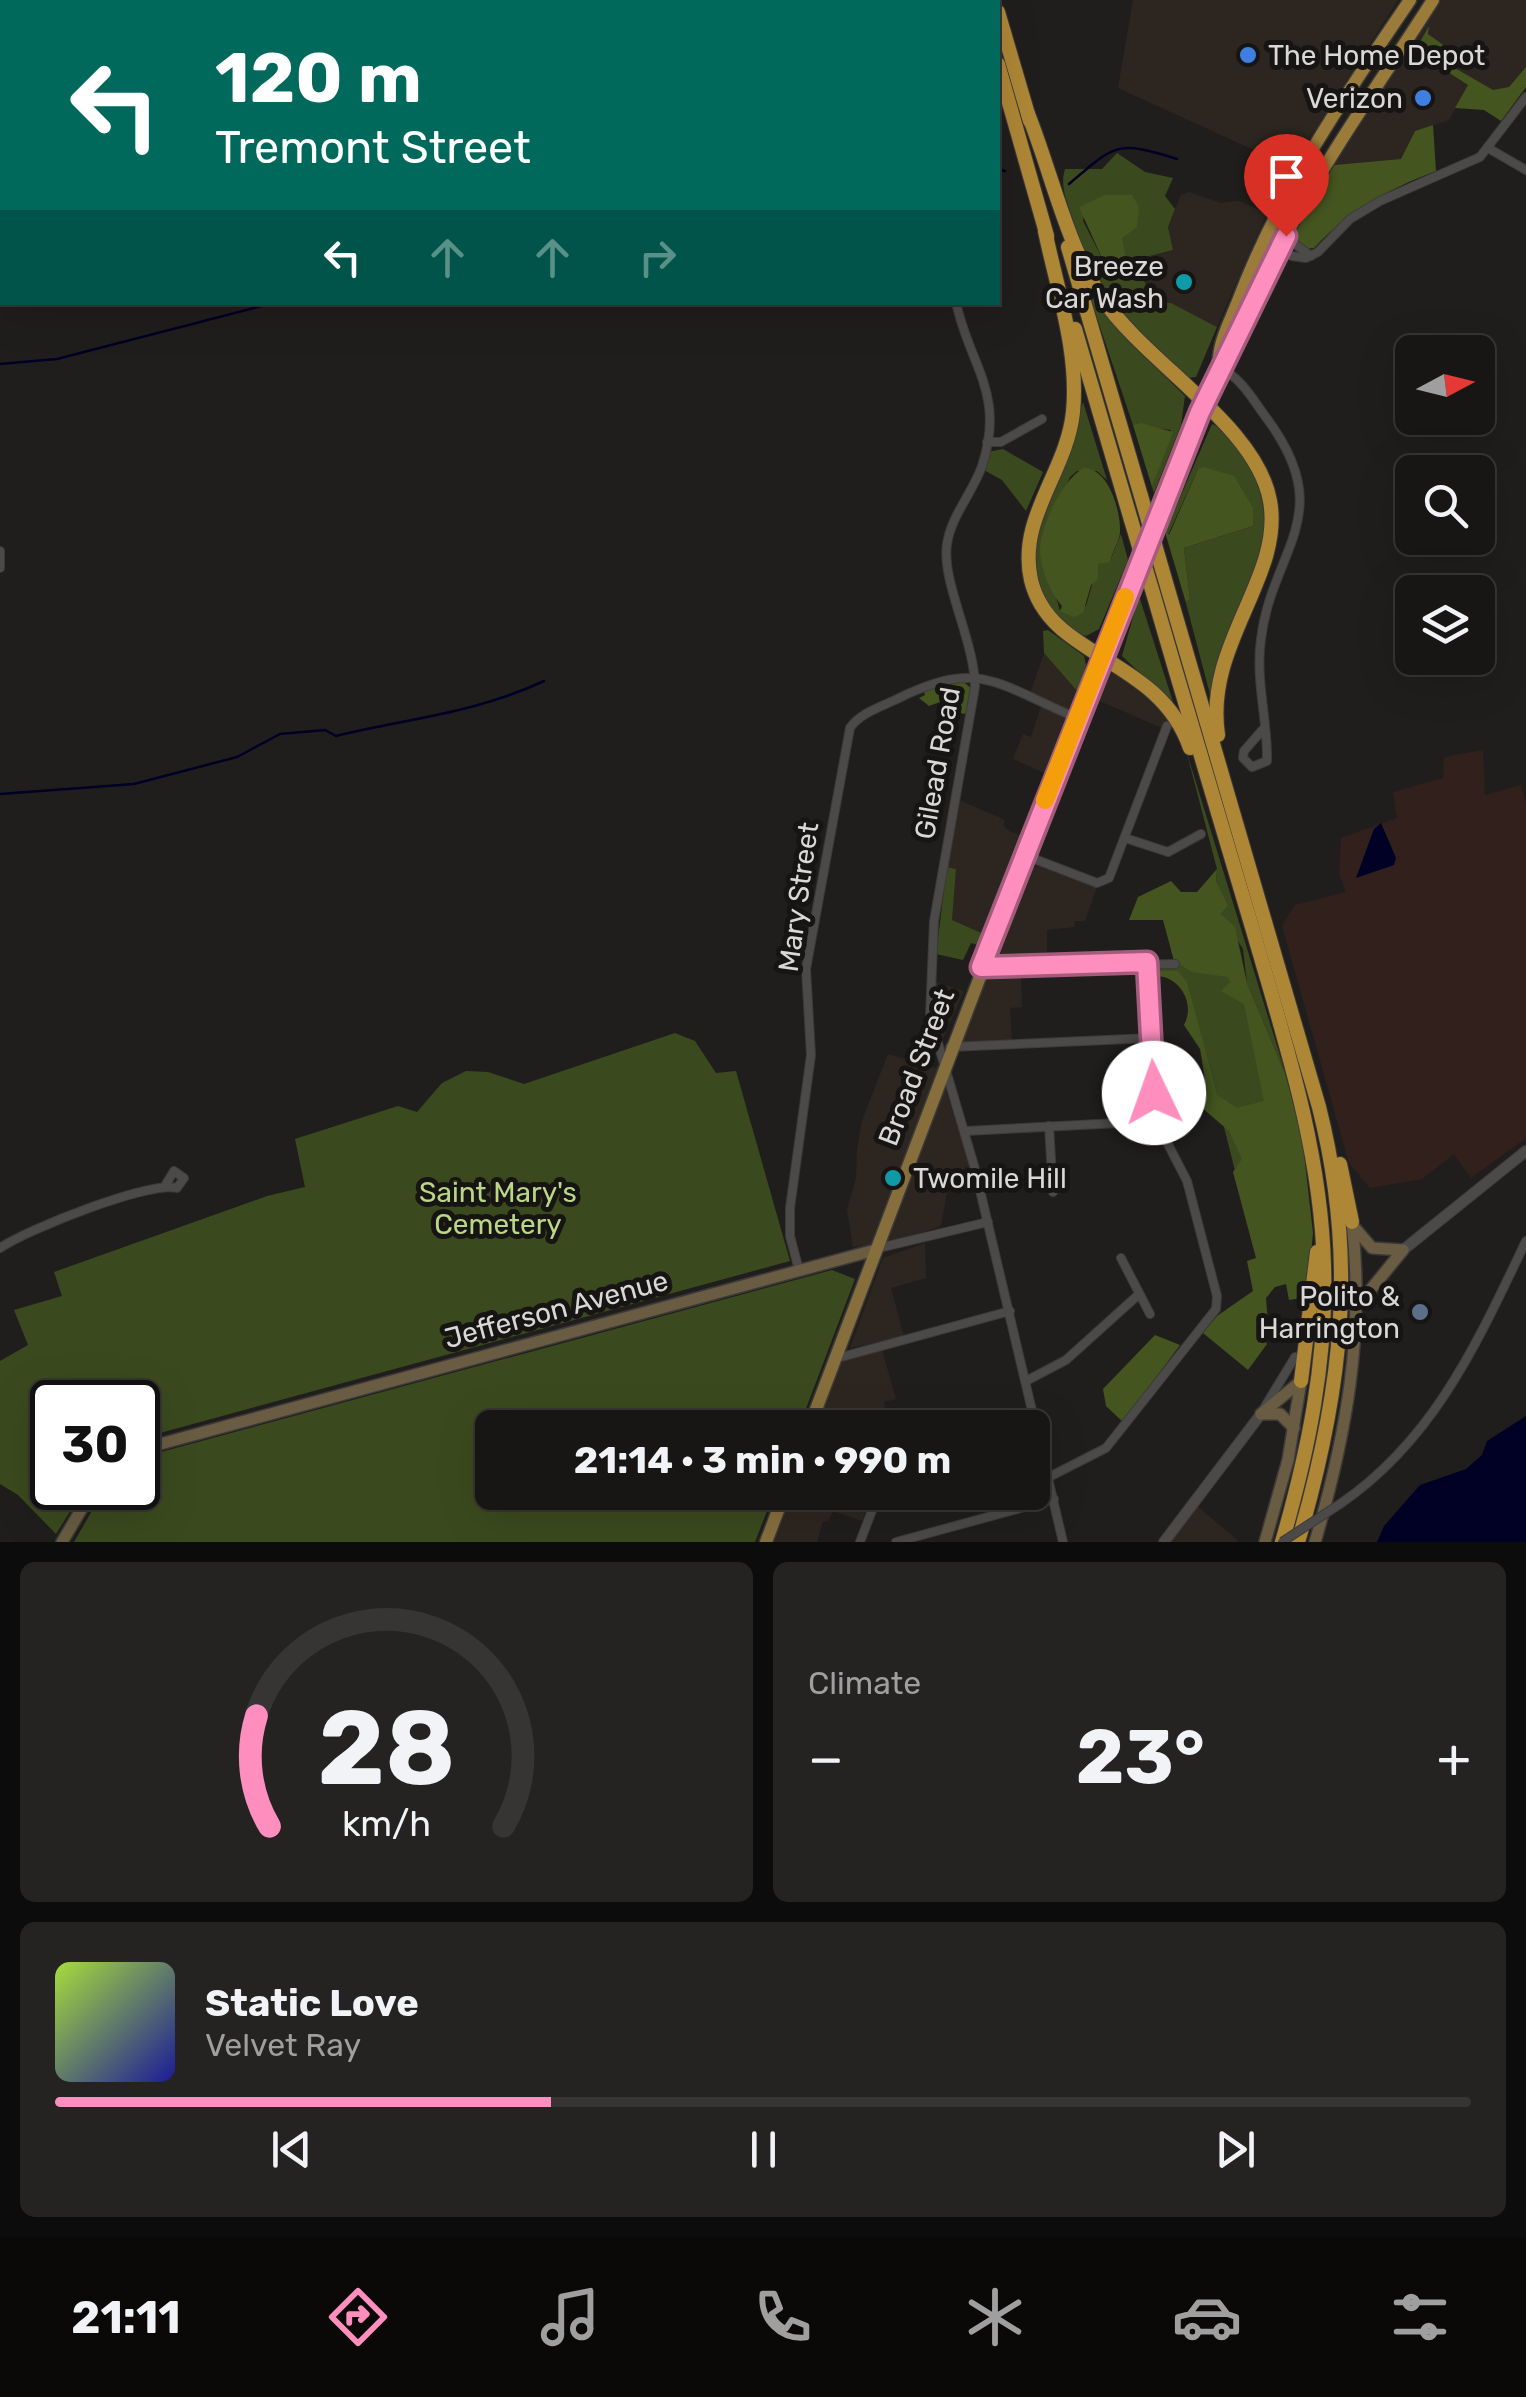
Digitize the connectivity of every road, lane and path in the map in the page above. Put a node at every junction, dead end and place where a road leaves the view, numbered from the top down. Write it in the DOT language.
graph roads {
  1 [pos="1410,0"];
  2 [pos="1432,0"];
  3 [pos="1000,19"];
  4 [pos="1000,71"];
  5 [pos="1526,96"];
  6 [pos="1028,114"];
  7 [pos="1488,148"];
  8 [pos="1526,170"];
  9 [pos="1045,230"];
  10 [pos="1286,236"];
  11 [pos="1262,242"];
  12 [pos="1278,250"];
  13 [pos="1311,256"];
  14 [pos="957,305"];
  15 [pos="1219,367"];
  16 [pos="1204,401"];
  17 [pos="1042,419"];
  18 [pos="988,442"];
  19 [pos="0,552"];
  20 [pos="0,568"];
  21 [pos="1102,655"];
  22 [pos="975,675"];
  23 [pos="1076,718"];
  24 [pos="1168,726"];
  25 [pos="1266,728"];
  26 [pos="1227,795"];
  27 [pos="1217,810"];
  28 [pos="1201,834"];
  29 [pos="1125,838"];
  30 [pos="1024,855"];
  31 [pos="1147,962"];
  32 [pos="1175,964"];
  33 [pos="981,967"];
  34 [pos="1152,1038"];
  35 [pos="950,1047"];
  36 [pos="942,1068"];
  37 [pos="1156,1121"];
  38 [pos="1323,1122"];
  39 [pos="1049,1126"];
  40 [pos="966,1131"];
  41 [pos="1526,1150"];
  42 [pos="166,1184"];
  43 [pos="1053,1192"];
  44 [pos="1321,1216"];
  45 [pos="988,1222"];
  46 [pos="1352,1222"];
  47 [pos="1526,1241"];
  48 [pos="0,1248"];
  49 [pos="875,1250"];
  50 [pos="1404,1250"];
  51 [pos="1121,1258"];
  52 [pos="800,1270"];
  53 [pos="1137,1296"];
  54 [pos="1357,1310"];
  55 [pos="1010,1311"];
  56 [pos="1150,1314"];
  57 [pos="1295,1357"];
  58 [pos="834,1359"];
  59 [pos="1026,1381"];
  60 [pos="1301,1381"];
  61 [pos="816,1410"];
  62 [pos="1033,1410"];
  63 [pos="1261,1414"];
  64 [pos="1294,1428"];
  65 [pos="160,1444"];
  66 [pos="1050,1476"];
  67 [pos="1050,1484"];
  68 [pos="1054,1499"];
  69 [pos="81,1510"];
  70 [pos="778,1510"];
  71 [pos="872,1510"];
  72 [pos="62,1542"];
  73 [pos="766,1542"];
  74 [pos="860,1542"];
  75 [pos="896,1542"];
  76 [pos="1064,1542"];
  77 [pos="1164,1542"];
  78 [pos="1265,1542"];
  79 [pos="1282,1542"];
  80 [pos="1298,1542"];
  81 [pos="1315,1542"];
  1 -- 11 [label="highway"];
  2 -- 10 [label="highway"];
  3 -- 6 [label="highway"];
  4 -- 9 [label="highway"];
  5 -- 7 [label="street"];
  6 -- 16 [label="highway"];
  6 -- 26 [label="highway, bridge"];
  7 -- 8 [label="street"];
  7 -- 13 [label="street"];
  9 -- 21 [label="highway"];
  9 -- 27 [label="highway, bridge"];
  10 -- 12 [label="highway"];
  10 -- 13 [label="street"];
  11 -- 12 [label="street"];
  11 -- 15 [label="highway"];
  12 -- 13 [label="street"];
  12 -- 15 [label="highway"];
  14 -- 18 [label="street, Gilead Road"];
  15 -- 16 [label="highway, Broad Street"];
  15 -- 25 [label="street"];
  16 -- 21 [label="highway, Broad Street"];
  16 -- 26 [label="highway"];
  17 -- 18 [label="street"];
  18 -- 22 [label="street, Gilead Road"];
  19 -- 20 [label="street"];
  21 -- 23 [label="main road, Broad Street"];
  21 -- 27 [label="highway"];
  22 -- 23 [label="street"];
  22 -- 36 [label="street, Gilead Road"];
  22 -- 52 [label="street, Mary Street"];
  23 -- 30 [label="main road, Broad Street"];
  24 -- 29 [label="street"];
  25 -- 25 [label="street"];
  26 -- 38 [label="highway"];
  27 -- 44 [label="highway"];
  28 -- 29 [label="street"];
  29 -- 30 [label="street"];
  30 -- 33 [label="main road, Broad Street"];
  31 -- 32 [label="street"];
  31 -- 33 [label="street"];
  31 -- 34 [label="street"];
  33 -- 35 [label="main road, Broad Street"];
  34 -- 35 [label="street"];
  34 -- 37 [label="street"];
  35 -- 36 [label="main road, Broad Street"];
  36 -- 40 [label="street, Gilead Road"];
  36 -- 49 [label="main road, Broad Street"];
  37 -- 39 [label="street"];
  37 -- 66 [label="street"];
  38 -- 46 [label="highway"];
  38 -- 80 [label="highway"];
  39 -- 40 [label="street"];
  39 -- 43 [label="street"];
  40 -- 45 [label="street, Gilead Road"];
  41 -- 50 [label="street"];
  42 -- 48 [label="street"];
  44 -- 60 [label="highway"];
  44 -- 79 [label="highway"];
  45 -- 49 [label="street, Jefferson Avenue"];
  45 -- 55 [label="street, Gilead Road"];
  46 -- 50 [label="main road"];
  46 -- 54 [label="main road"];
  47 -- 79 [label="street, bridge"];
  49 -- 52 [label="main road, Jefferson Avenue"];
  49 -- 58 [label="main road, Broad Street"];
  50 -- 54 [label="main road"];
  51 -- 53 [label="street"];
  52 -- 65 [label="main road, Jefferson Avenue"];
  53 -- 56 [label="street"];
  53 -- 59 [label="street"];
  54 -- 81 [label="main road"];
  55 -- 58 [label="street"];
  55 -- 59 [label="street, Gilead Road"];
  57 -- 63 [label="street"];
  58 -- 61 [label="main road, Broad Street"];
  59 -- 62 [label="street, Gilead Road"];
  60 -- 63 [label="main road"];
  60 -- 64 [label="main road"];
  63 -- 64 [label="main road"];
  63 -- 77 [label="street"];
  64 -- 78 [label="main road"];
  67 -- 68 [label="street, Gilead Road"];
  68 -- 75 [label="street"];
  68 -- 76 [label="street, Gilead Road"];
  69 -- 72 [label="main road"];
  70 -- 73 [label="main road"];
  71 -- 74 [label="street"];
}
